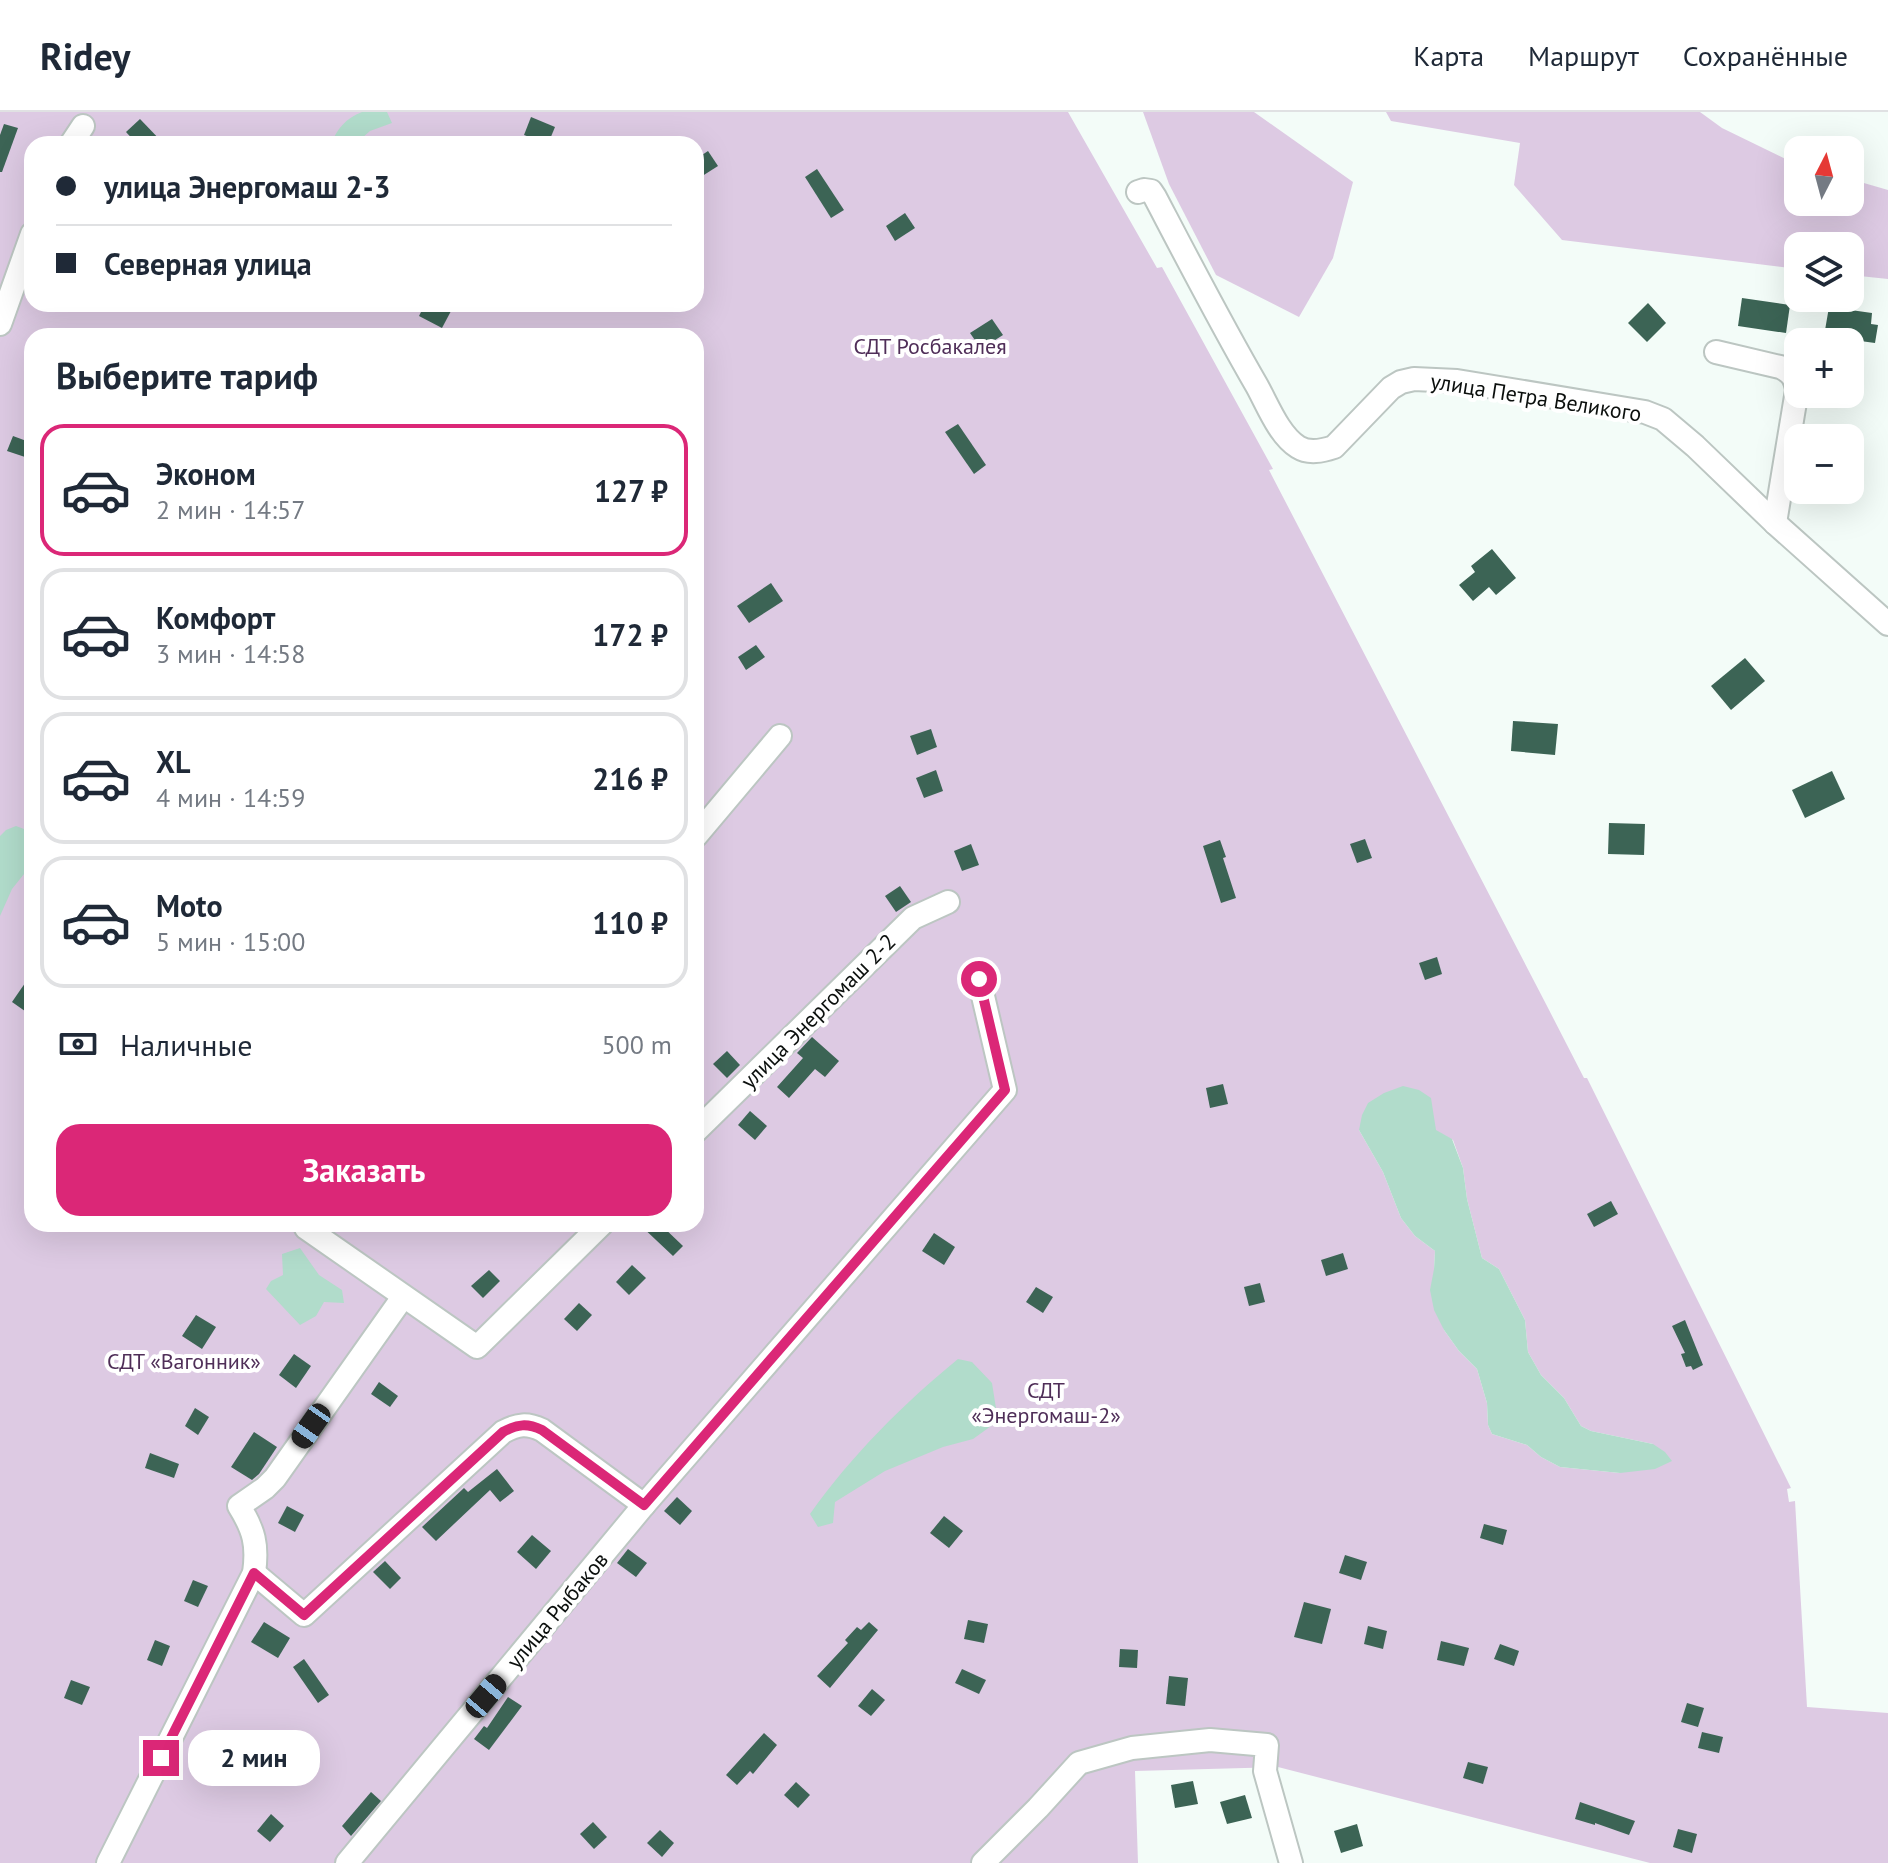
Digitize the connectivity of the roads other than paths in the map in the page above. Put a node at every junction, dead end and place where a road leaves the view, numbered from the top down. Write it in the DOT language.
graph roads {
  1 [pos="1138,192"];
  2 [pos="24,256"];
  3 [pos="0,324"];
  4 [pos="1716,352"];
  5 [pos="1775,523"];
  6 [pos="1888,624"];
  7 [pos="780,736"];
  8 [pos="704,826"];
  9 [pos="948,902"];
  10 [pos="979,979"];
  11 [pos="704,1123"];
  12 [pos="312,1232"];
  13 [pos="594,1232"];
  14 [pos="403,1297"];
  15 [pos="644,1505"];
  16 [pos="254,1573"];
  17 [pos="108,1863"];
  18 [pos="347,1863"];
  19 [pos="983,1863"];
  20 [pos="1291,1863"];
  1 -- 5 [label="street, улица Петра Великого"];
  2 -- 3 [label="street"];
  4 -- 5 [label="street"];
  5 -- 6 [label="street, улица Петра Великого"];
  7 -- 8 [label="street"];
  9 -- 11 [label="street, улица Энергомаш 2-2"];
  10 -- 15 [label="street, улица Рыбаков"];
  12 -- 14 [label="street"];
  13 -- 14 [label="street"];
  14 -- 16 [label="street"];
  15 -- 16 [label="street"];
  15 -- 18 [label="street, улица Рыбаков"];
  16 -- 17 [label="street"];
  19 -- 20 [label="street"];
}
